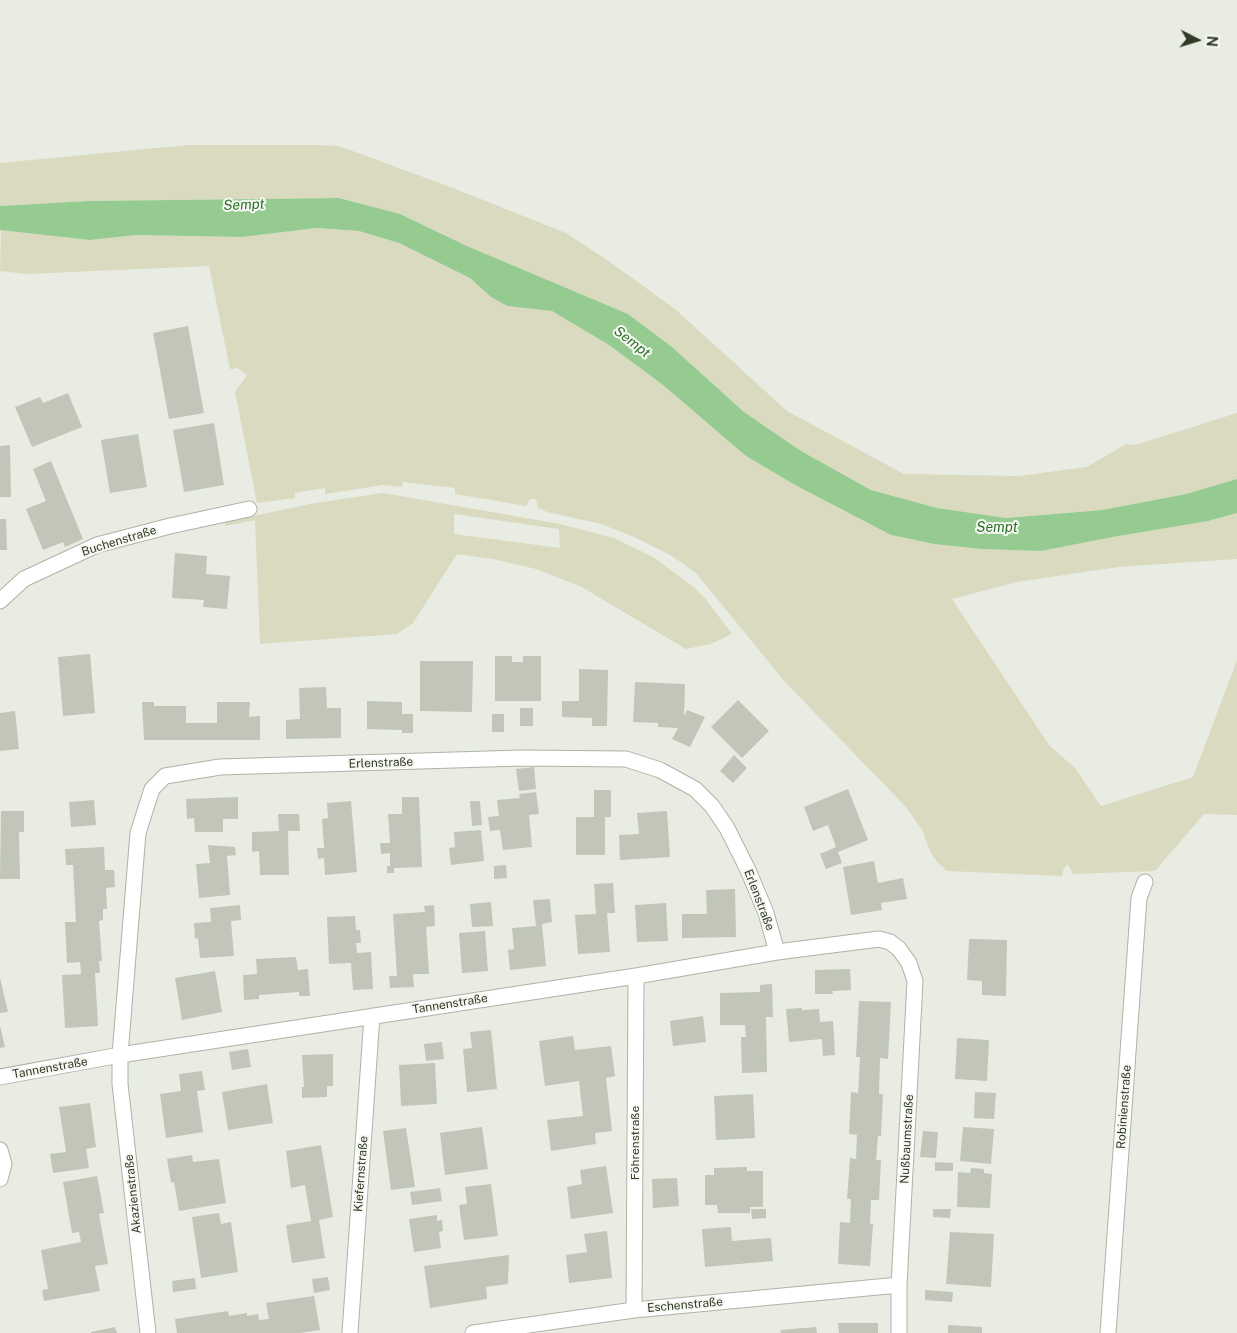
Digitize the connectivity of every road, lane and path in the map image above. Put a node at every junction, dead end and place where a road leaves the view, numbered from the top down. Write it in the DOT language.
graph roads {
  1 [pos="249,509"];
  2 [pos="0,601"];
  3 [pos="1145,882"];
  4 [pos="899,949"];
  5 [pos="777,952"];
  6 [pos="636,976"];
  7 [pos="372,1016"];
  8 [pos="120,1055"];
  9 [pos="0,1077"];
  10 [pos="0,1150"];
  11 [pos="0,1180"];
  12 [pos="899,1285"];
  13 [pos="634,1310"];
  14 [pos="148,1333"];
  15 [pos="350,1333"];
  16 [pos="473,1333"];
  17 [pos="899,1333"];
  18 [pos="1108,1333"];
  1 -- 2 [label="street, Buchenstraße"];
  3 -- 18 [label="street, Robinienstraße"];
  4 -- 5 [label="street, Tannenstraße"];
  4 -- 12 [label="street, Nußbaumstraße"];
  5 -- 6 [label="street, Tannenstraße"];
  5 -- 8 [label="street, Erlenstraße"];
  6 -- 7 [label="street, Tannenstraße"];
  6 -- 13 [label="street, Föhrenstraße"];
  7 -- 8 [label="street, Tannenstraße"];
  7 -- 15 [label="street, Kiefernstraße"];
  8 -- 9 [label="street, Tannenstraße"];
  8 -- 14 [label="street, Akazienstraße"];
  10 -- 11 [label="street"];
  12 -- 13 [label="street, Eschenstraße"];
  12 -- 17 [label="street, Nußbaumstraße"];
  13 -- 16 [label="street, Eschenstraße"];
}
